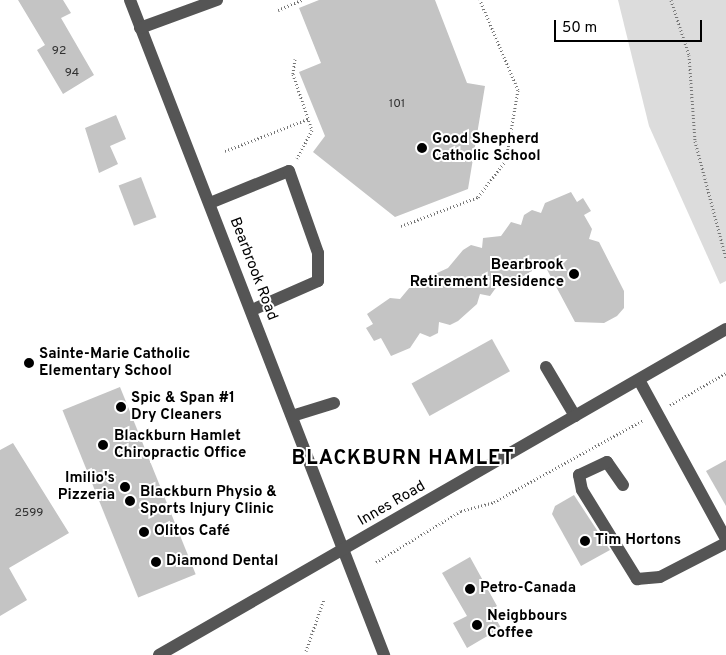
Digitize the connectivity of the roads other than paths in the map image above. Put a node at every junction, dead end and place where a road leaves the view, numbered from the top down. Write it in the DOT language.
graph roads {
  1 [pos="130,0"];
  2 [pos="217,0"];
  3 [pos="140,28"];
  4 [pos="210,203"];
  5 [pos="252,310"];
  6 [pos="724,331"];
  7 [pos="546,368"];
  8 [pos="639,380"];
  9 [pos="334,403"];
  10 [pos="292,416"];
  11 [pos="575,416"];
  12 [pos="623,485"];
  13 [pos="726,539"];
  14 [pos="726,544"];
  15 [pos="343,551"];
  16 [pos="159,655"];
  17 [pos="384,655"];
  1 -- 3 [label="street, Bearbrook Road"];
  2 -- 3 [label="street"];
  3 -- 4 [label="street, Bearbrook Road"];
  4 -- 5 [label="street, Bearbrook Road"];
  4 -- 5 [label="street"];
  5 -- 10 [label="street, Bearbrook Road"];
  6 -- 8 [label="street, Innes Road"];
  7 -- 11 [label="street"];
  8 -- 11 [label="street, Innes Road"];
  8 -- 13 [label="street"];
  9 -- 10 [label="street"];
  10 -- 15 [label="street, Bearbrook Road"];
  11 -- 15 [label="street, Innes Road"];
  12 -- 14 [label="street"];
  15 -- 16 [label="street, Innes Road"];
  15 -- 17 [label="street, Bearbrook Road"];
}
